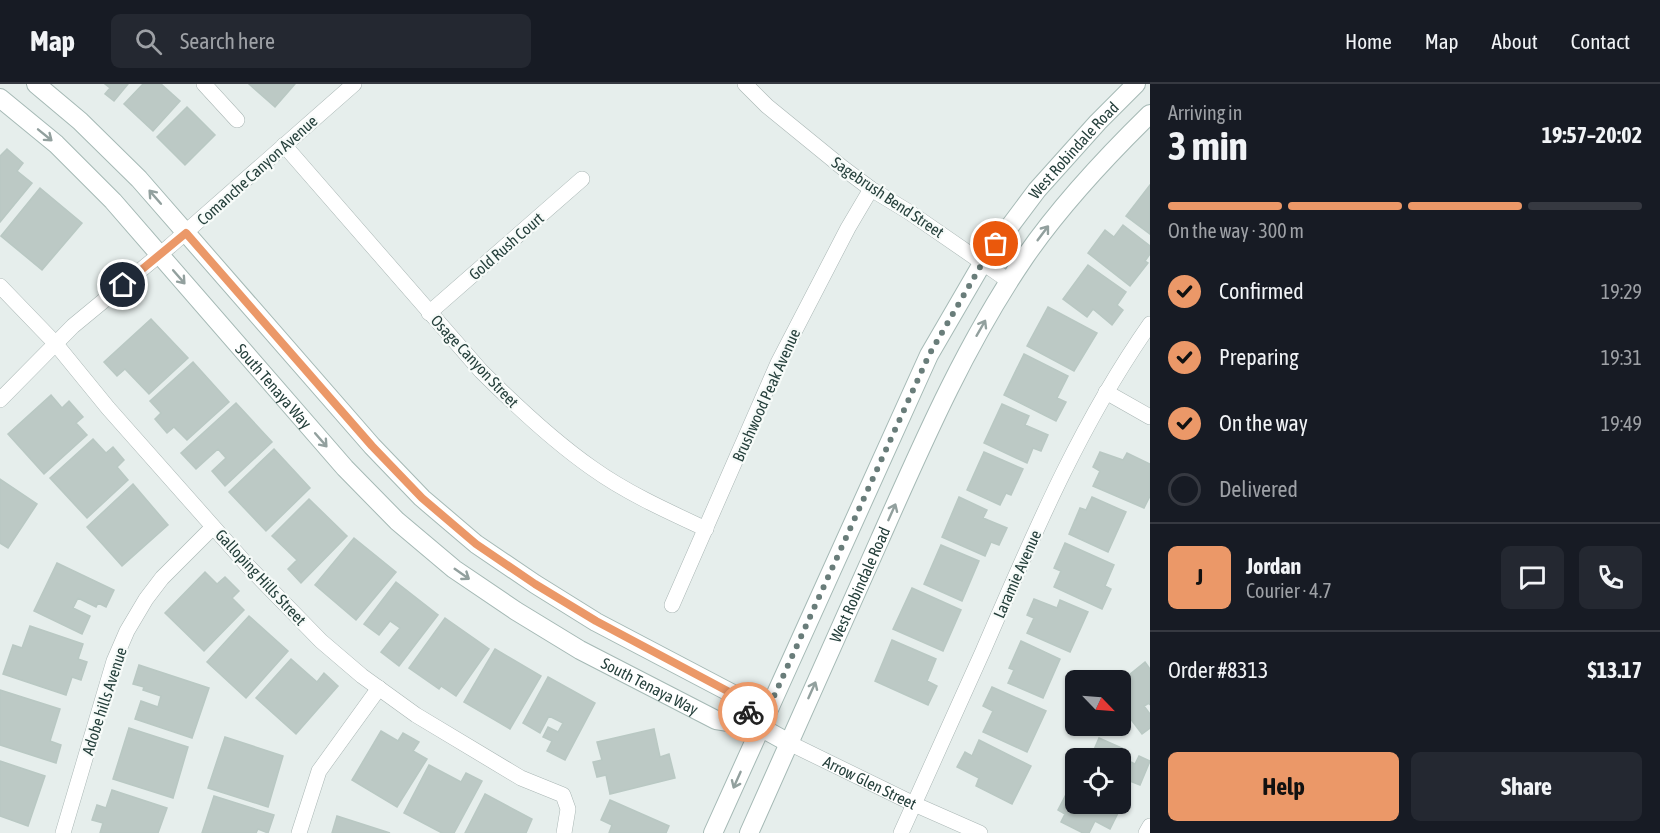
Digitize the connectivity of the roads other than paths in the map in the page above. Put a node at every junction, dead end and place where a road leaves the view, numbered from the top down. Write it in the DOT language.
graph roads {
  1 [pos="36,84"];
  2 [pos="204,84"];
  3 [pos="354,84"];
  4 [pos="745,84"];
  5 [pos="1136,84"];
  6 [pos="0,98"];
  7 [pos="1150,114"];
  8 [pos="237,120"];
  9 [pos="284,145"];
  10 [pos="582,179"];
  11 [pos="871,189"];
  12 [pos="186,233"];
  13 [pos="160,255"];
  14 [pos="983,262"];
  15 [pos="1009,281"];
  16 [pos="0,286"];
  17 [pos="429,314"];
  18 [pos="1150,324"];
  19 [pos="55,343"];
  20 [pos="1106,392"];
  21 [pos="0,400"];
  22 [pos="1150,417"];
  23 [pos="213,527"];
  24 [pos="706,529"];
  25 [pos="672,605"];
  26 [pos="380,688"];
  27 [pos="760,727"];
  28 [pos="789,743"];
  29 [pos="914,804"];
  30 [pos="1150,826"];
  31 [pos="63,833"];
  32 [pos="299,833"];
  33 [pos="564,833"];
  34 [pos="713,833"];
  35 [pos="749,833"];
  36 [pos="901,833"];
  37 [pos="980,833"];
  38 [pos="1146,833"];
  12 -- 1 [label="street, South Tenaya Way, one-way"];
  2 -- 8 [label="street"];
  3 -- 9 [label="street, Comanche Canyon Avenue"];
  4 -- 11 [label="street, Sagebrush Bend Street"];
  5 -- 14 [label="street, West Robindale Road"];
  6 -- 13 [label="street, South Tenaya Way, one-way"];
  15 -- 7 [label="street, West Robindale Road, one-way"];
  9 -- 12 [label="street, Comanche Canyon Avenue"];
  9 -- 17 [label="street, Osage Canyon Street"];
  10 -- 17 [label="street, Gold Rush Court"];
  11 -- 14 [label="street, Sagebrush Bend Street"];
  11 -- 24 [label="street, Brushwood Peak Avenue"];
  12 -- 13 [label="street, Comanche Canyon Avenue"];
  12 -- 27 [label="street, South Tenaya Way"];
  13 -- 19 [label="street, Comanche Canyon Avenue"];
  13 -- 27 [label="street, South Tenaya Way, one-way"];
  14 -- 15 [label="street, Sagebrush Bend Street"];
  14 -- 27 [label="street, West Robindale Road"];
  28 -- 15 [label="street, West Robindale Road, one-way"];
  16 -- 19 [label="street, Galloping Hills Street"];
  17 -- 24 [label="street, Osage Canyon Street"];
  18 -- 20 [label="street, Laramie Avenue"];
  19 -- 21 [label="street, Comanche Canyon Avenue"];
  19 -- 23 [label="street, Galloping Hills Street"];
  20 -- 22 [label="street"];
  20 -- 29 [label="street, Laramie Avenue"];
  23 -- 26 [label="street, Galloping Hills Street"];
  23 -- 31 [label="street, Adobe hills Avenue"];
  24 -- 25 [label="street, Brushwood Peak Avenue"];
  26 -- 32 [label="street"];
  26 -- 33 [label="street, Galloping Hills Street"];
  27 -- 28 [label="street, Arrow Glen Street"];
  27 -- 34 [label="street, West Robindale Road, one-way"];
  28 -- 29 [label="street, Arrow Glen Street"];
  28 -- 35 [label="street, West Robindale Road"];
  29 -- 36 [label="street, Laramie Avenue"];
  29 -- 37 [label="street, Arrow Glen Street"];
  30 -- 38 [label="street"];
}
